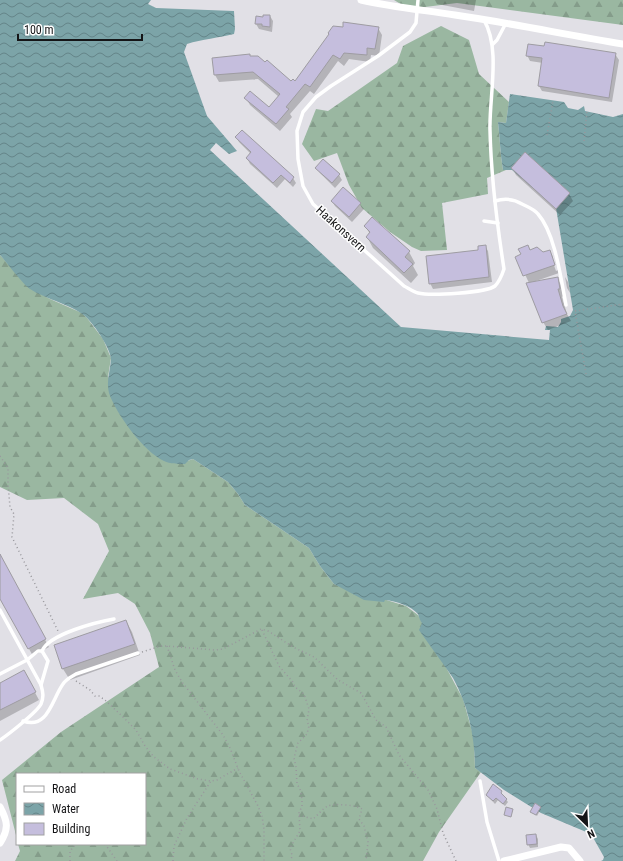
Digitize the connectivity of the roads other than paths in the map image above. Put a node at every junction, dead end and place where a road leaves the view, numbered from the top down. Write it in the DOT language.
graph roads {
  1 [pos="364,0"];
  2 [pos="418,0"];
  3 [pos="417,10"];
  4 [pos="484,20"];
  5 [pos="506,23"];
  6 [pos="493,44"];
  7 [pos="623,44"];
  8 [pos="495,201"];
  9 [pos="484,221"];
  10 [pos="498,223"];
  11 [pos="566,305"];
  12 [pos="0,610"];
  13 [pos="114,619"];
  14 [pos="42,651"];
  15 [pos="138,653"];
  16 [pos="27,660"];
  17 [pos="0,674"];
  18 [pos="41,685"];
  19 [pos="23,721"];
  20 [pos="0,740"];
  21 [pos="480,781"];
  22 [pos="0,807"];
  23 [pos="0,843"];
  24 [pos="499,861"];
  25 [pos="504,861"];
  26 [pos="580,861"];
  1 -- 3 [label="street"];
  2 -- 3 [label="lane, Haakonsvern"];
  3 -- 4 [label="street"];
  3 -- 10 [label="lane, Haakonsvern"];
  4 -- 5 [label="street"];
  4 -- 6 [label="lane, Haakonsvern"];
  5 -- 6 [label="lane"];
  5 -- 7 [label="street"];
  6 -- 8 [label="lane, Haakonsvern"];
  8 -- 10 [label="lane, Haakonsvern"];
  8 -- 11 [label="lane"];
  9 -- 10 [label="lane"];
  12 -- 16 [label="lane"];
  13 -- 14 [label="lane"];
  14 -- 16 [label="lane"];
  14 -- 18 [label="lane"];
  15 -- 19 [label="lane"];
  16 -- 17 [label="lane"];
  16 -- 18 [label="lane"];
  18 -- 19 [label="lane"];
  19 -- 20 [label="lane"];
  21 -- 24 [label="lane"];
  22 -- 23 [label="street"];
  25 -- 26 [label="street"];
}
